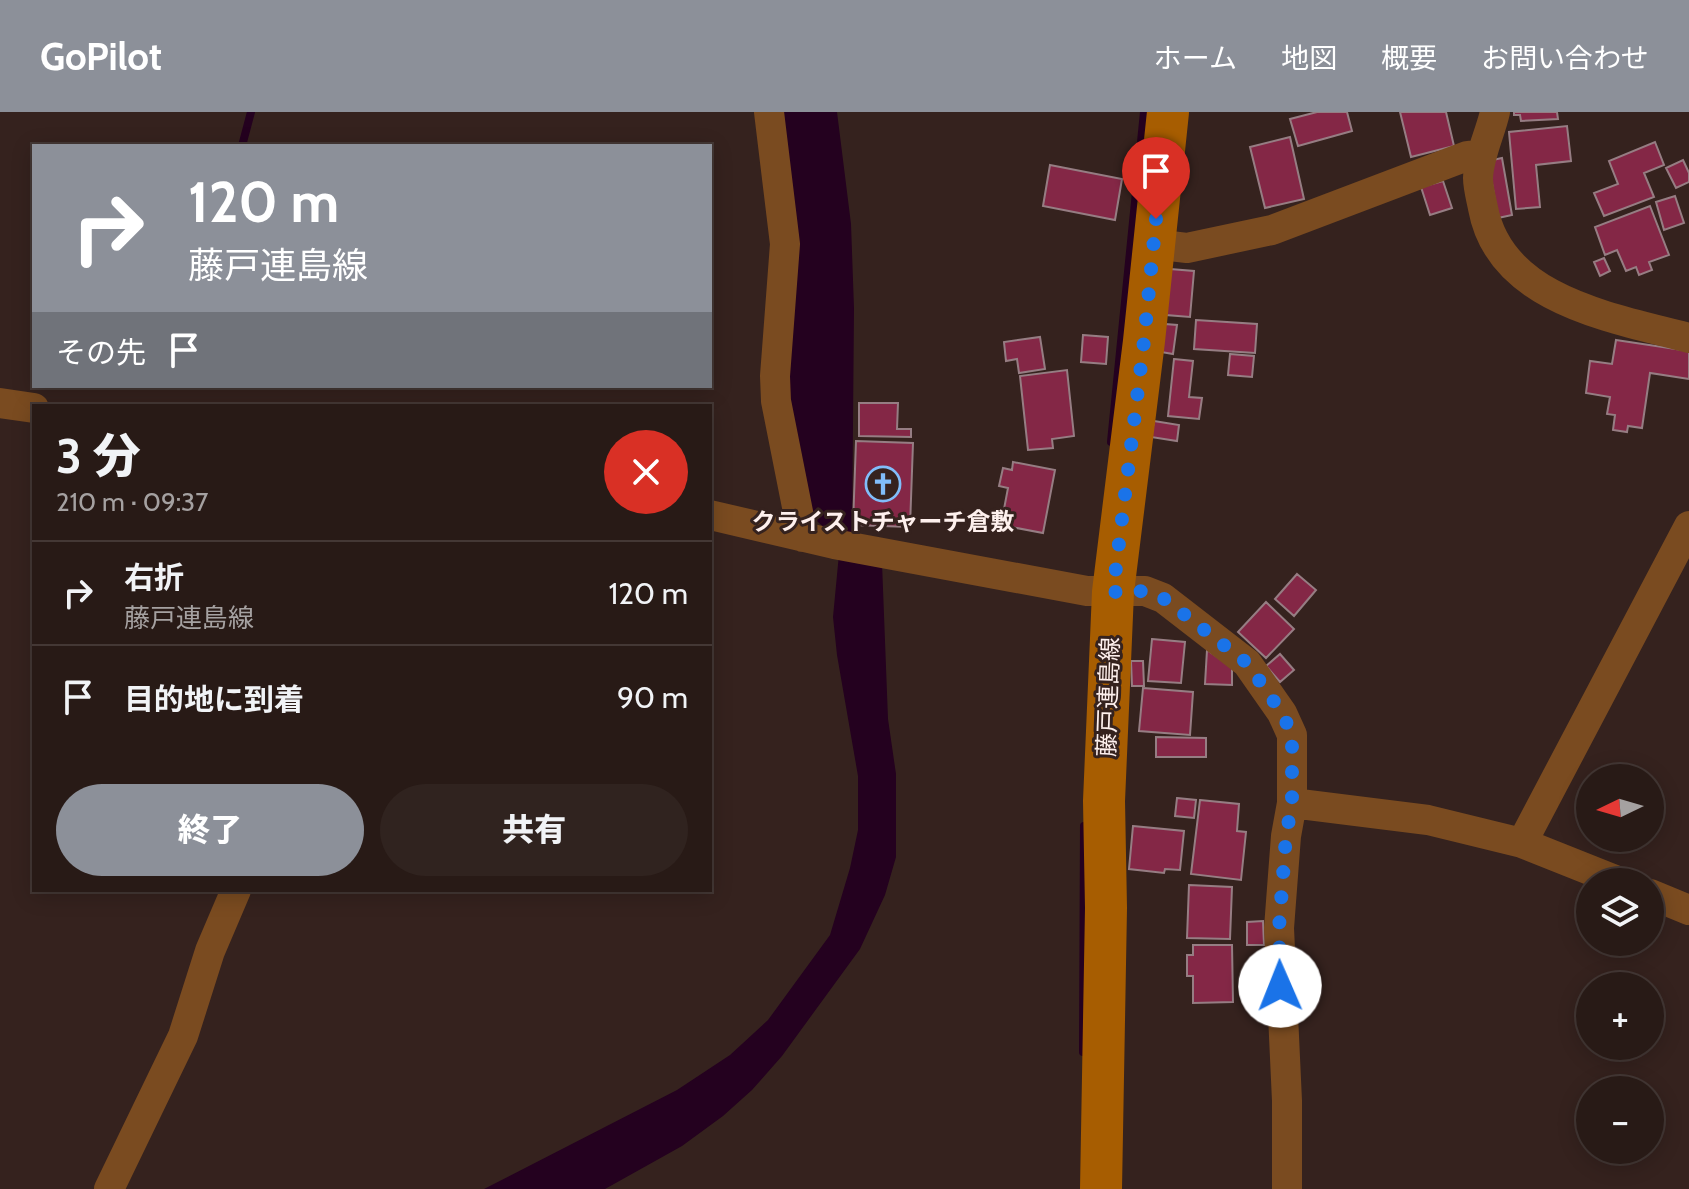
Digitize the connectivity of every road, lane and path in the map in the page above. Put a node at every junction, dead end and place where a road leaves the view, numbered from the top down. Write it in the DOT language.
graph roads {
  1 [pos="769,112"];
  2 [pos="1168,112"];
  3 [pos="1495,112"];
  4 [pos="1482,154"];
  5 [pos="1153,244"];
  6 [pos="1689,338"];
  7 [pos="0,403"];
  8 [pos="32,408"];
  9 [pos="712,515"];
  10 [pos="1689,526"];
  11 [pos="803,537"];
  12 [pos="1101,592"];
  13 [pos="1292,803"];
  14 [pos="1522,843"];
  15 [pos="1585,868"];
  16 [pos="235,892"];
  17 [pos="1664,900"];
  18 [pos="1689,910"];
  19 [pos="109,1189"];
  20 [pos="1101,1189"];
  21 [pos="1287,1189"];
  1 -- 11 [label="street"];
  2 -- 5 [label="main road, 藤戸連島線"];
  3 -- 4 [label="street"];
  4 -- 5 [label="street"];
  4 -- 6 [label="street"];
  5 -- 12 [label="main road, 藤戸連島線"];
  7 -- 8 [label="street"];
  9 -- 11 [label="street"];
  10 -- 14 [label="street"];
  11 -- 12 [label="street"];
  12 -- 13 [label="street"];
  12 -- 20 [label="main road, 藤戸連島線"];
  13 -- 14 [label="street"];
  13 -- 21 [label="street"];
  14 -- 15 [label="street"];
  16 -- 19 [label="street"];
  17 -- 18 [label="street"];
}
